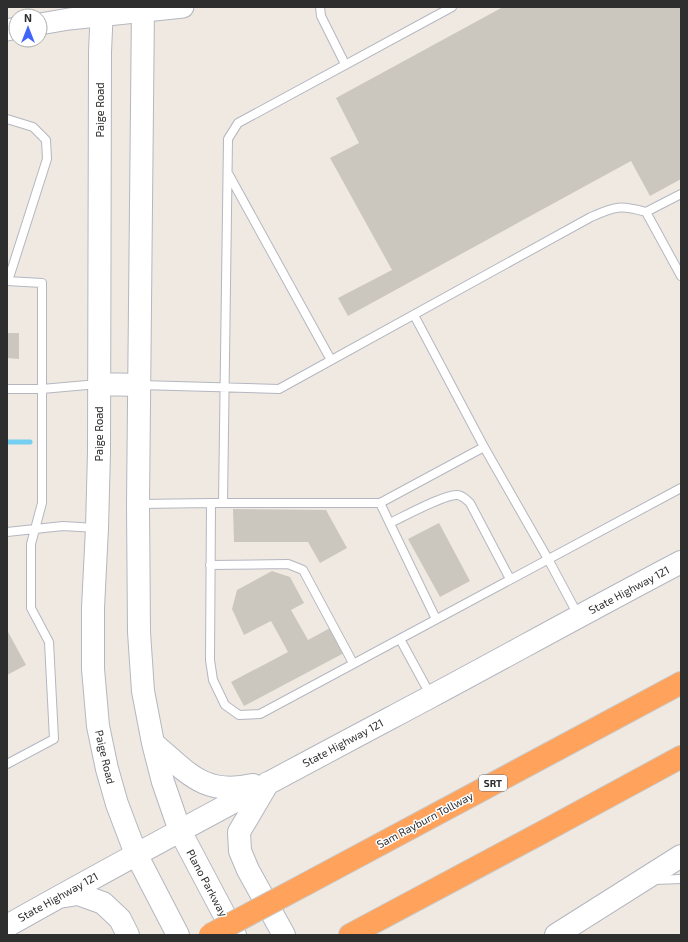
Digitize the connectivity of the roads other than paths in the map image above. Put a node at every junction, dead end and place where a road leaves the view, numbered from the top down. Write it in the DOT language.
graph roads {
  1 [pos="183,7"];
  2 [pos="320,7"];
  3 [pos="452,7"];
  4 [pos="143,9"];
  5 [pos="101,11"];
  6 [pos="48,23"];
  7 [pos="346,64"];
  8 [pos="7,119"];
  9 [pos="228,174"];
  10 [pos="681,194"];
  11 [pos="646,212"];
  12 [pos="681,276"];
  13 [pos="7,281"];
  14 [pos="414,315"];
  15 [pos="331,360"];
  16 [pos="99,384"];
  17 [pos="139,385"];
  18 [pos="224,387"];
  19 [pos="7,389"];
  20 [pos="42,389"];
  21 [pos="484,446"];
  22 [pos="681,488"];
  23 [pos="211,503"];
  24 [pos="223,503"];
  25 [pos="380,503"];
  26 [pos="138,504"];
  27 [pos="390,523"];
  28 [pos="35,528"];
  29 [pos="97,528"];
  30 [pos="7,532"];
  31 [pos="548,559"];
  32 [pos="681,562"];
  33 [pos="210,565"];
  34 [pos="510,579"];
  35 [pos="578,616"];
  36 [pos="436,619"];
  37 [pos="400,639"];
  38 [pos="353,663"];
  39 [pos="681,683"];
  40 [pos="431,696"];
  41 [pos="154,743"];
  42 [pos="681,757"];
  43 [pos="681,762"];
  44 [pos="7,764"];
  45 [pos="649,774"];
  46 [pos="268,782"];
  47 [pos="180,831"];
  48 [pos="136,854"];
  49 [pos="681,856"];
  50 [pos="681,879"];
  51 [pos="643,880"];
  52 [pos="56,898"];
  53 [pos="7,926"];
  54 [pos="128,935"];
  55 [pos="178,935"];
  56 [pos="210,935"];
  57 [pos="235,935"];
  58 [pos="284,935"];
  59 [pos="350,935"];
  60 [pos="556,935"];
  1 -- 4 [label="street"];
  2 -- 7 [label="lane"];
  3 -- 7 [label="lane"];
  4 -- 5 [label="street"];
  4 -- 17 [label="main road"];
  5 -- 6 [label="street"];
  5 -- 16 [label="main road, Paige Road"];
  7 -- 9 [label="lane"];
  8 -- 13 [label="lane"];
  9 -- 15 [label="lane"];
  9 -- 18 [label="lane"];
  10 -- 11 [label="lane"];
  11 -- 12 [label="lane"];
  11 -- 14 [label="lane"];
  13 -- 20 [label="lane"];
  14 -- 15 [label="lane"];
  14 -- 21 [label="lane"];
  15 -- 18 [label="lane"];
  16 -- 17 [label="main road"];
  16 -- 20 [label="lane"];
  16 -- 29 [label="main road, Paige Road"];
  17 -- 18 [label="lane"];
  17 -- 26 [label="main road"];
  18 -- 24 [label="lane"];
  19 -- 20 [label="lane"];
  20 -- 28 [label="lane"];
  21 -- 25 [label="lane"];
  21 -- 31 [label="lane"];
  22 -- 31 [label="lane"];
  23 -- 24 [label="lane"];
  23 -- 26 [label="lane"];
  23 -- 33 [label="lane"];
  24 -- 25 [label="lane"];
  25 -- 27 [label="lane"];
  26 -- 41 [label="main road"];
  27 -- 34 [label="lane"];
  27 -- 36 [label="lane"];
  28 -- 29 [label="lane"];
  28 -- 30 [label="lane"];
  28 -- 44 [label="lane"];
  29 -- 48 [label="main road, Paige Road"];
  31 -- 34 [label="lane"];
  31 -- 35 [label="lane"];
  32 -- 35 [label="main road, State Highway 121"];
  33 -- 38 [label="lane"];
  33 -- 38 [label="lane"];
  34 -- 36 [label="lane"];
  35 -- 40 [label="main road, State Highway 121"];
  36 -- 37 [label="lane"];
  37 -- 38 [label="lane"];
  37 -- 40 [label="lane"];
  39 -- 56 [label="highway, Sam Rayburn Tollway / SRT, bridge"];
  40 -- 46 [label="main road, State Highway 121"];
  41 -- 46 [label="main road"];
  41 -- 47 [label="main road"];
  42 -- 45 [label="highway"];
  43 -- 45 [label="highway"];
  45 -- 59 [label="highway"];
  46 -- 47 [label="main road, State Highway 121"];
  46 -- 58 [label="main road"];
  47 -- 48 [label="main road, State Highway 121"];
  47 -- 57 [label="main road, Plano Parkway"];
  48 -- 52 [label="main road, State Highway 121"];
  48 -- 55 [label="main road"];
  49 -- 51 [label="main road"];
  50 -- 51 [label="lane"];
  51 -- 60 [label="main road"];
  52 -- 53 [label="main road, State Highway 121"];
  52 -- 54 [label="main road"];
}
